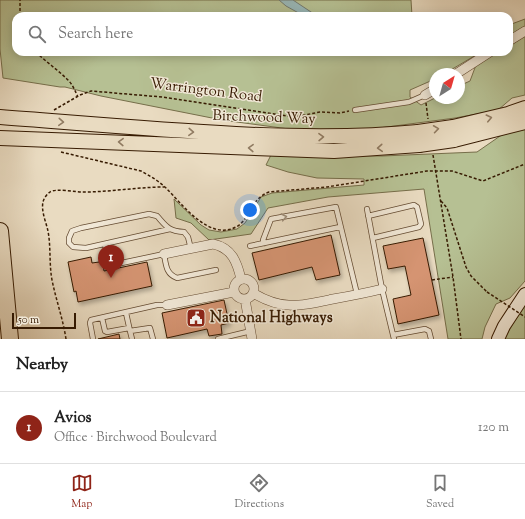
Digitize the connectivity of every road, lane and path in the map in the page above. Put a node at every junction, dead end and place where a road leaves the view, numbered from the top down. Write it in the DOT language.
graph roads {
  1 [pos="20,0"];
  2 [pos="20,12"];
  3 [pos="525,31"];
  4 [pos="513,38"];
  5 [pos="40,56"];
  6 [pos="484,56"];
  7 [pos="465,68"];
  8 [pos="429,93"];
  9 [pos="425,95"];
  10 [pos="78,96"];
  11 [pos="525,108"];
  12 [pos="48,110"];
  13 [pos="355,110"];
  14 [pos="0,117"];
  15 [pos="525,122"];
  16 [pos="454,133"];
  17 [pos="0,138"];
  18 [pos="419,138"];
  19 [pos="58,152"];
  20 [pos="525,164"];
  21 [pos="436,171"];
  22 [pos="440,199"];
  23 [pos="367,209"];
  24 [pos="368,216"];
  25 [pos="340,227"];
  26 [pos="170,229"];
  27 [pos="0,231"];
  28 [pos="373,238"];
  29 [pos="265,243"];
  30 [pos="105,244"];
  31 [pos="250,246"];
  32 [pos="191,249"];
  33 [pos="164,254"];
  34 [pos="216,270"];
  35 [pos="453,277"];
  36 [pos="241,279"];
  37 [pos="432,280"];
  38 [pos="0,286"];
  39 [pos="382,289"];
  40 [pos="234,292"];
  41 [pos="254,293"];
  42 [pos="357,294"];
  43 [pos="525,294"];
  44 [pos="245,299"];
  45 [pos="167,306"];
  46 [pos="126,313"];
  47 [pos="525,317"];
  48 [pos="102,318"];
  49 [pos="130,330"];
  50 [pos="251,335"];
  51 [pos="393,337"];
  52 [pos="226,338"];
  53 [pos="9,339"];
  54 [pos="93,339"];
  55 [pos="132,339"];
  56 [pos="153,339"];
  57 [pos="218,339"];
  58 [pos="431,339"];
  59 [pos="460,339"];
  60 [pos="498,339"];
  1 -- 2 [label="path"];
  3 -- 4 [label="street"];
  5 -- 10 [label="path"];
  6 -- 7 [label="street"];
  8 -- 9 [label="street"];
  9 -- 13 [label="lane"];
  10 -- 12 [label="path, Warrington Road"];
  10 -- 13 [label="path, Warrington Road"];
  16 -- 11 [label="main road, Birchwood Way, one-way"];
  14 -- 18 [label="main road, Birchwood Way, one-way"];
  15 -- 16 [label="main road, Birchwood Way"];
  16 -- 18 [label="main road, Birchwood Way, bridge"];
  18 -- 17 [label="main road, Birchwood Way, one-way"];
  19 -- 21 [label="path"];
  20 -- 21 [label="path"];
  21 -- 22 [label="path"];
  22 -- 35 [label="path"];
  22 -- 47 [label="path, bridge"];
  23 -- 24 [label="lane"];
  24 -- 28 [label="lane"];
  24 -- 28 [label="lane"];
  25 -- 29 [label="lane"];
  29 -- 25 [label="lane, one-way"];
  25 -- 42 [label="lane"];
  26 -- 30 [label="lane"];
  26 -- 30 [label="lane"];
  26 -- 32 [label="lane"];
  27 -- 53 [label="highway"];
  28 -- 39 [label="lane"];
  29 -- 31 [label="lane"];
  30 -- 33 [label="lane"];
  32 -- 33 [label="street"];
  32 -- 36 [label="street"];
  33 -- 34 [label="lane"];
  35 -- 37 [label="path"];
  35 -- 59 [label="path"];
  36 -- 40 [label="street"];
  36 -- 41 [label="street"];
  38 -- 53 [label="highway"];
  39 -- 42 [label="street"];
  39 -- 51 [label="lane"];
  40 -- 44 [label="street"];
  40 -- 45 [label="street"];
  41 -- 42 [label="street"];
  41 -- 44 [label="street"];
  43 -- 60 [label="street"];
  44 -- 50 [label="street"];
  45 -- 46 [label="lane"];
  46 -- 48 [label="lane"];
  46 -- 49 [label="lane"];
  48 -- 49 [label="lane"];
  48 -- 54 [label="lane"];
  49 -- 55 [label="lane"];
  49 -- 56 [label="lane"];
  50 -- 52 [label="lane"];
  51 -- 58 [label="lane"];
  52 -- 57 [label="lane"];
}
